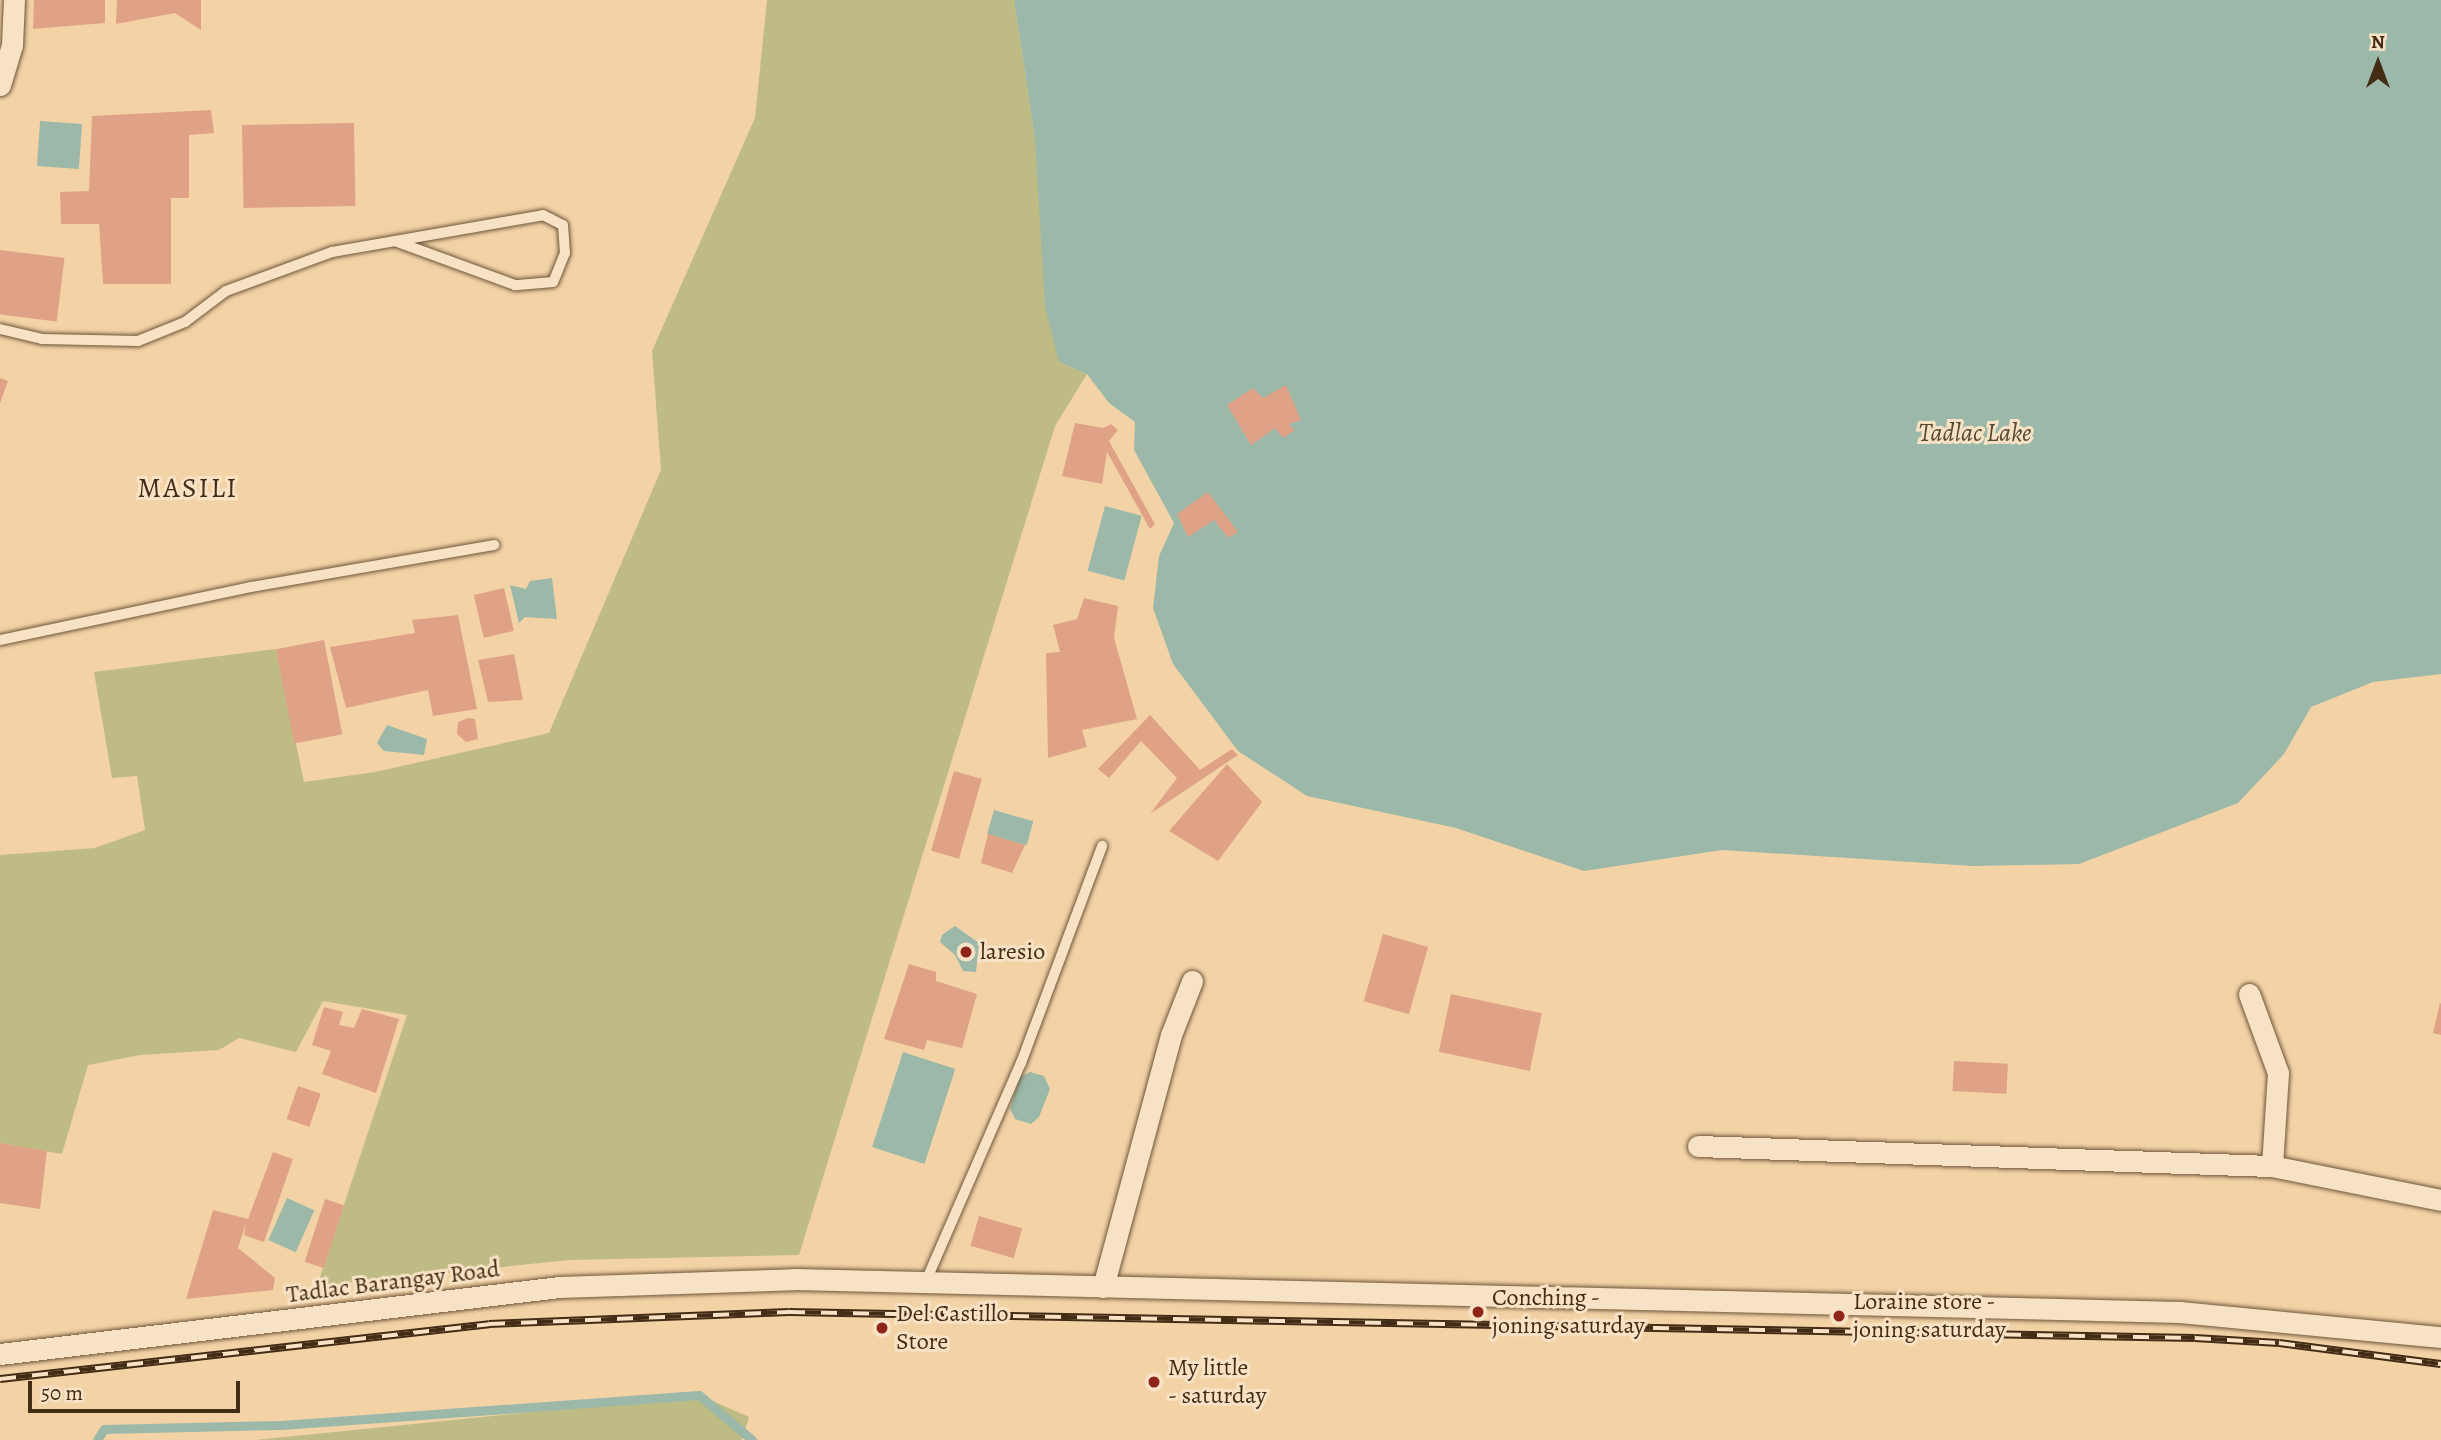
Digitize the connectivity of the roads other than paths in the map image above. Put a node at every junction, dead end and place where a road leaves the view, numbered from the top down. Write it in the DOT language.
graph roads {
  1 [pos="14,0"];
  2 [pos="0,85"];
  3 [pos="395,241"];
  4 [pos="0,329"];
  5 [pos="494,545"];
  6 [pos="0,640"];
  7 [pos="1102,846"];
  8 [pos="1192,981"];
  9 [pos="2249,995"];
  10 [pos="1698,1146"];
  11 [pos="2272,1166"];
  12 [pos="2441,1200"];
  13 [pos="926,1281"];
  14 [pos="1103,1287"];
  15 [pos="2441,1337"];
  16 [pos="0,1354"];
  1 -- 2 [label="street"];
  3 -- 3 [label="lane"];
  3 -- 4 [label="lane"];
  5 -- 6 [label="lane"];
  7 -- 13 [label="lane"];
  8 -- 14 [label="street"];
  9 -- 11 [label="street"];
  10 -- 11 [label="street"];
  11 -- 12 [label="street"];
  13 -- 14 [label="street, Tadlac Barangay Road"];
  13 -- 16 [label="street, Tadlac Barangay Road"];
  14 -- 15 [label="street, Tadlac Barangay Road"];
}
